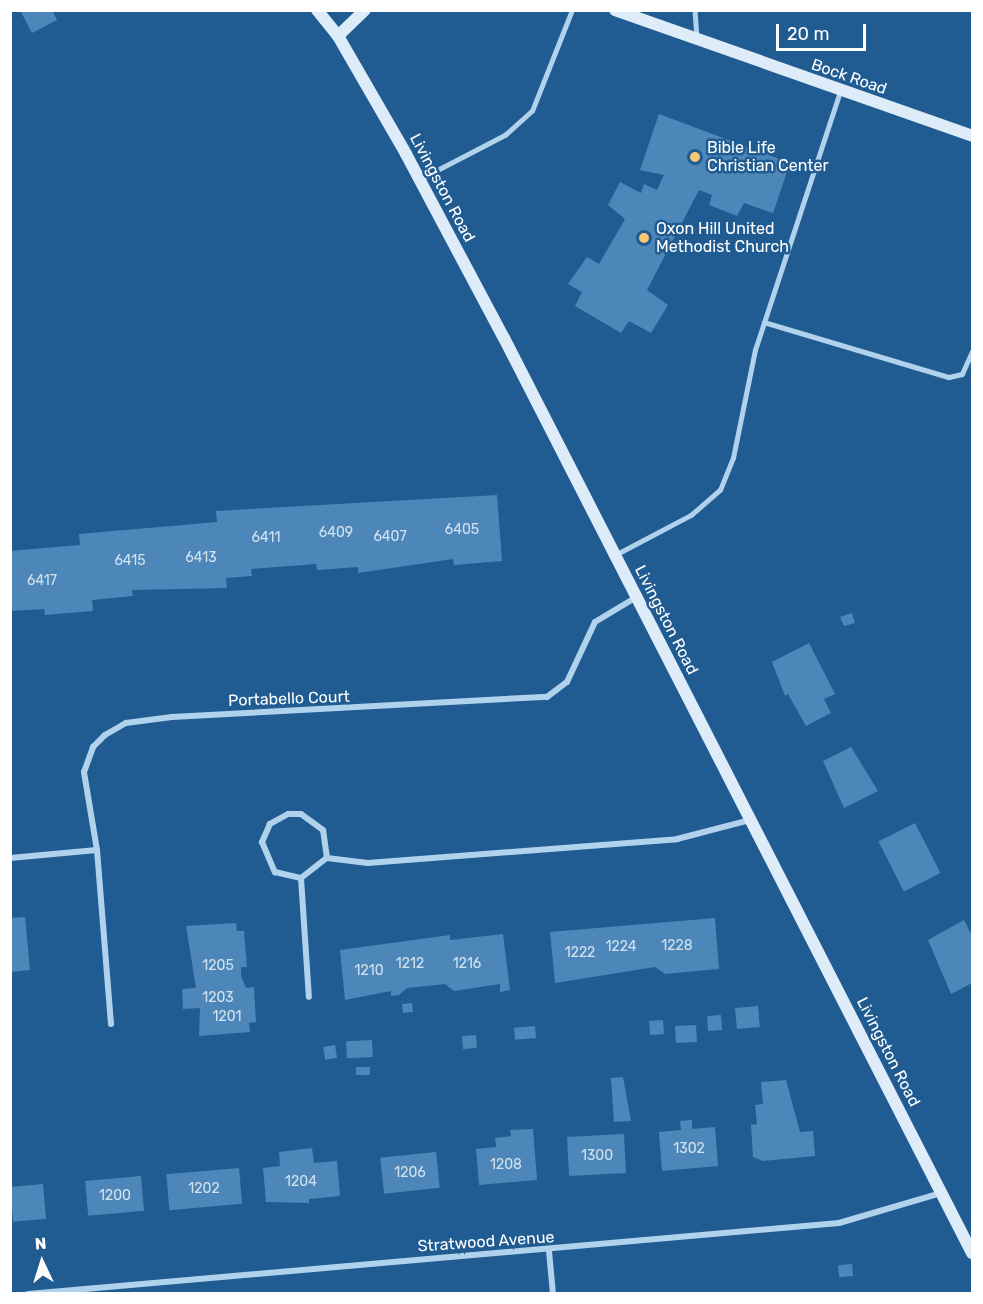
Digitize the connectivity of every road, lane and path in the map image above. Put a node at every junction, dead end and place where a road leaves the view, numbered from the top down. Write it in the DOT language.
graph roads {
  1 [pos="317,10"];
  2 [pos="366,10"];
  3 [pos="572,10"];
  4 [pos="615,10"];
  5 [pos="694,10"];
  6 [pos="338,36"];
  7 [pos="697,40"];
  8 [pos="840,92"];
  9 [pos="972,136"];
  10 [pos="419,179"];
  11 [pos="764,322"];
  12 [pos="972,352"];
  13 [pos="614,556"];
  14 [pos="636,598"];
  15 [pos="750,820"];
  16 [pos="97,850"];
  17 [pos="10,858"];
  18 [pos="327,858"];
  19 [pos="301,878"];
  20 [pos="309,997"];
  21 [pos="111,1024"];
  22 [pos="942,1193"];
  23 [pos="549,1251"];
  24 [pos="972,1252"];
  25 [pos="28,1293"];
  26 [pos="553,1293"];
  1 -- 6 [label="main road, Livingston Road"];
  2 -- 6 [label="main road"];
  3 -- 10 [label="lane"];
  4 -- 7 [label="main road, Bock Road"];
  5 -- 7 [label="lane"];
  6 -- 10 [label="main road, Livingston Road"];
  7 -- 8 [label="main road, Bock Road"];
  8 -- 9 [label="main road, Bock Road"];
  8 -- 11 [label="lane"];
  10 -- 13 [label="main road, Livingston Road"];
  11 -- 12 [label="lane"];
  11 -- 13 [label="lane"];
  13 -- 14 [label="main road, Livingston Road"];
  14 -- 15 [label="main road, Livingston Road"];
  14 -- 16 [label="street, Portabello Court"];
  15 -- 18 [label="street"];
  15 -- 22 [label="main road, Livingston Road"];
  16 -- 17 [label="street"];
  16 -- 21 [label="street, Portabello Court"];
  18 -- 19 [label="street"];
  18 -- 19 [label="street"];
  19 -- 20 [label="street"];
  22 -- 23 [label="street, Stratwood Avenue"];
  22 -- 24 [label="main road, Livingston Road"];
  23 -- 25 [label="street, Stratwood Avenue"];
  23 -- 26 [label="street"];
}
